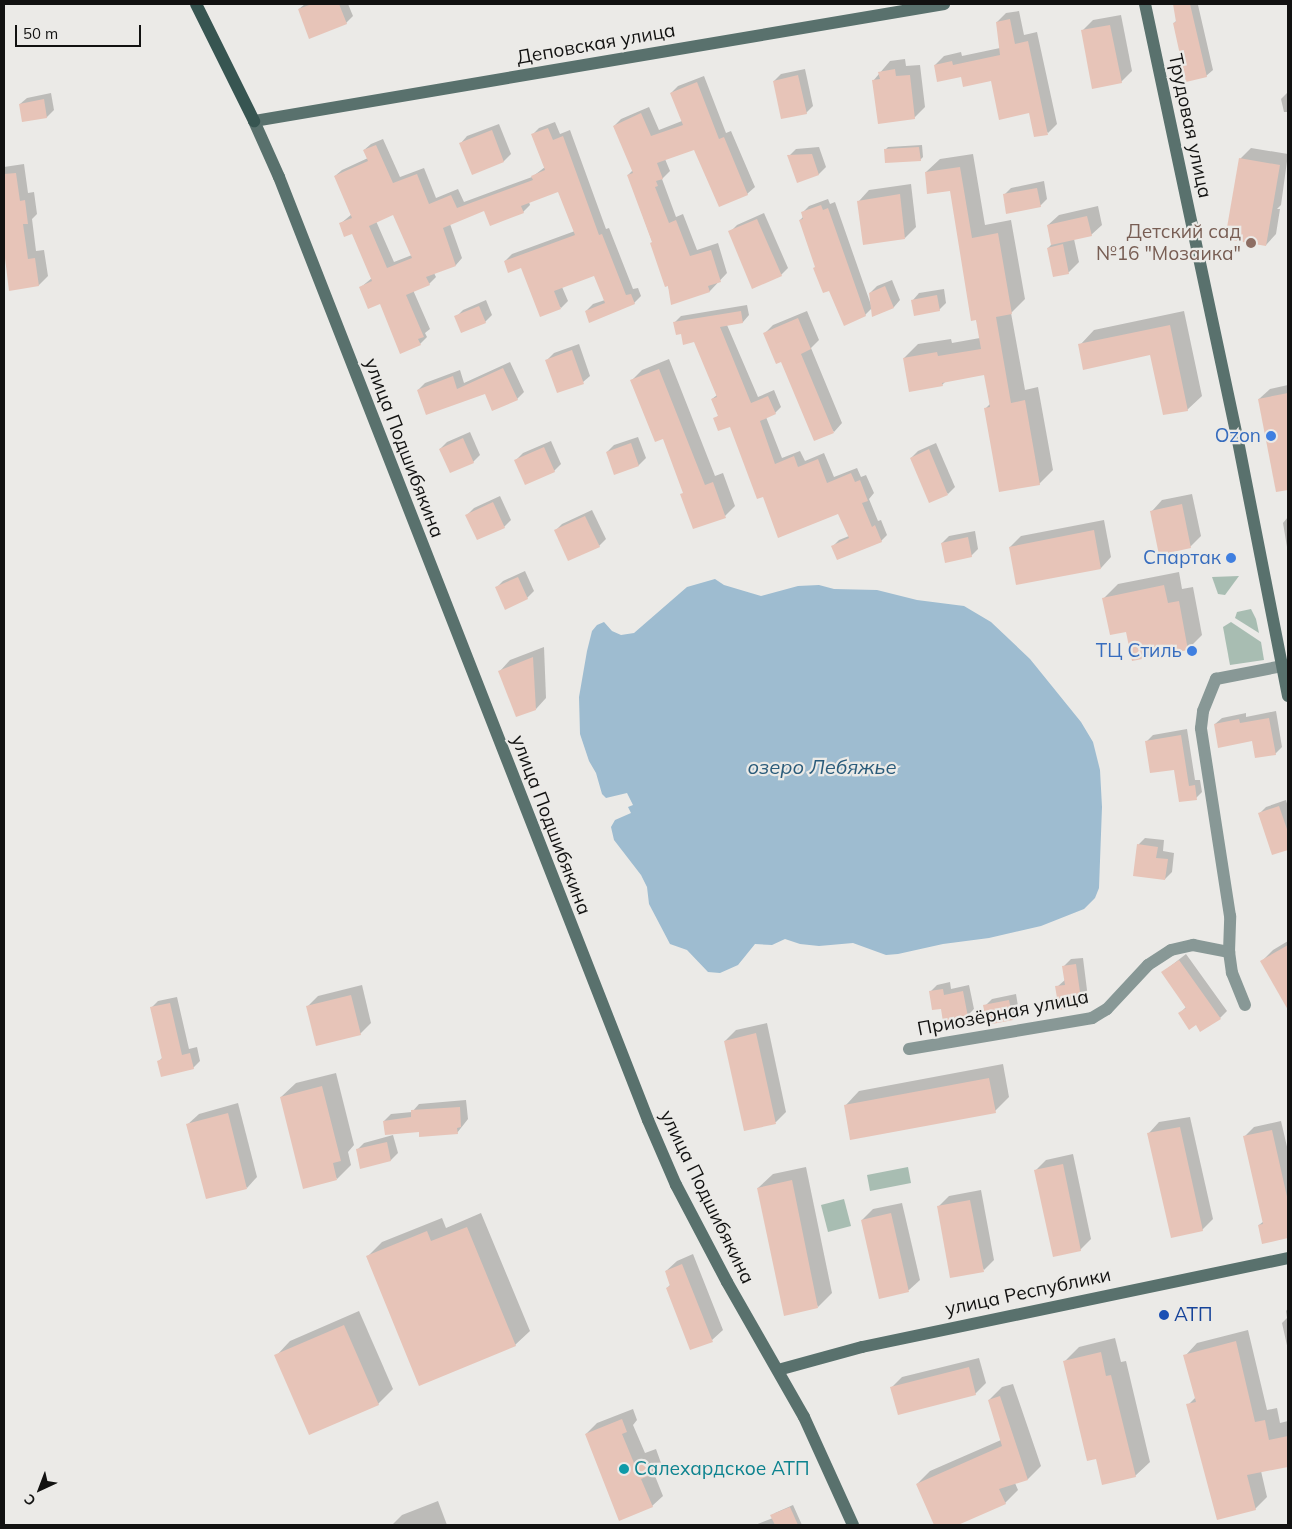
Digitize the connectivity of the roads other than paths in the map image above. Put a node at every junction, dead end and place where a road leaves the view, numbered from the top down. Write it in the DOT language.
graph roads {
  1 [pos="196,4"];
  2 [pos="944,4"];
  3 [pos="1145,4"];
  4 [pos="254,121"];
  5 [pos="1285,672"];
  6 [pos="1288,696"];
  7 [pos="1228,952"];
  8 [pos="1245,1005"];
  9 [pos="909,1049"];
  10 [pos="1288,1258"];
  11 [pos="778,1370"];
  12 [pos="852,1525"];
  1 -- 4 [label="main road"];
  2 -- 4 [label="main road, Деповская улица"];
  3 -- 5 [label="main road, Трудовая улица"];
  4 -- 11 [label="main road, улица Подшибякина"];
  5 -- 6 [label="main road, Трудовая улица"];
  5 -- 7 [label="street"];
  7 -- 8 [label="street"];
  7 -- 9 [label="street, Приозёрная улица"];
  10 -- 11 [label="main road, улица Республики"];
  11 -- 12 [label="main road, улица Подшибякина"];
}
